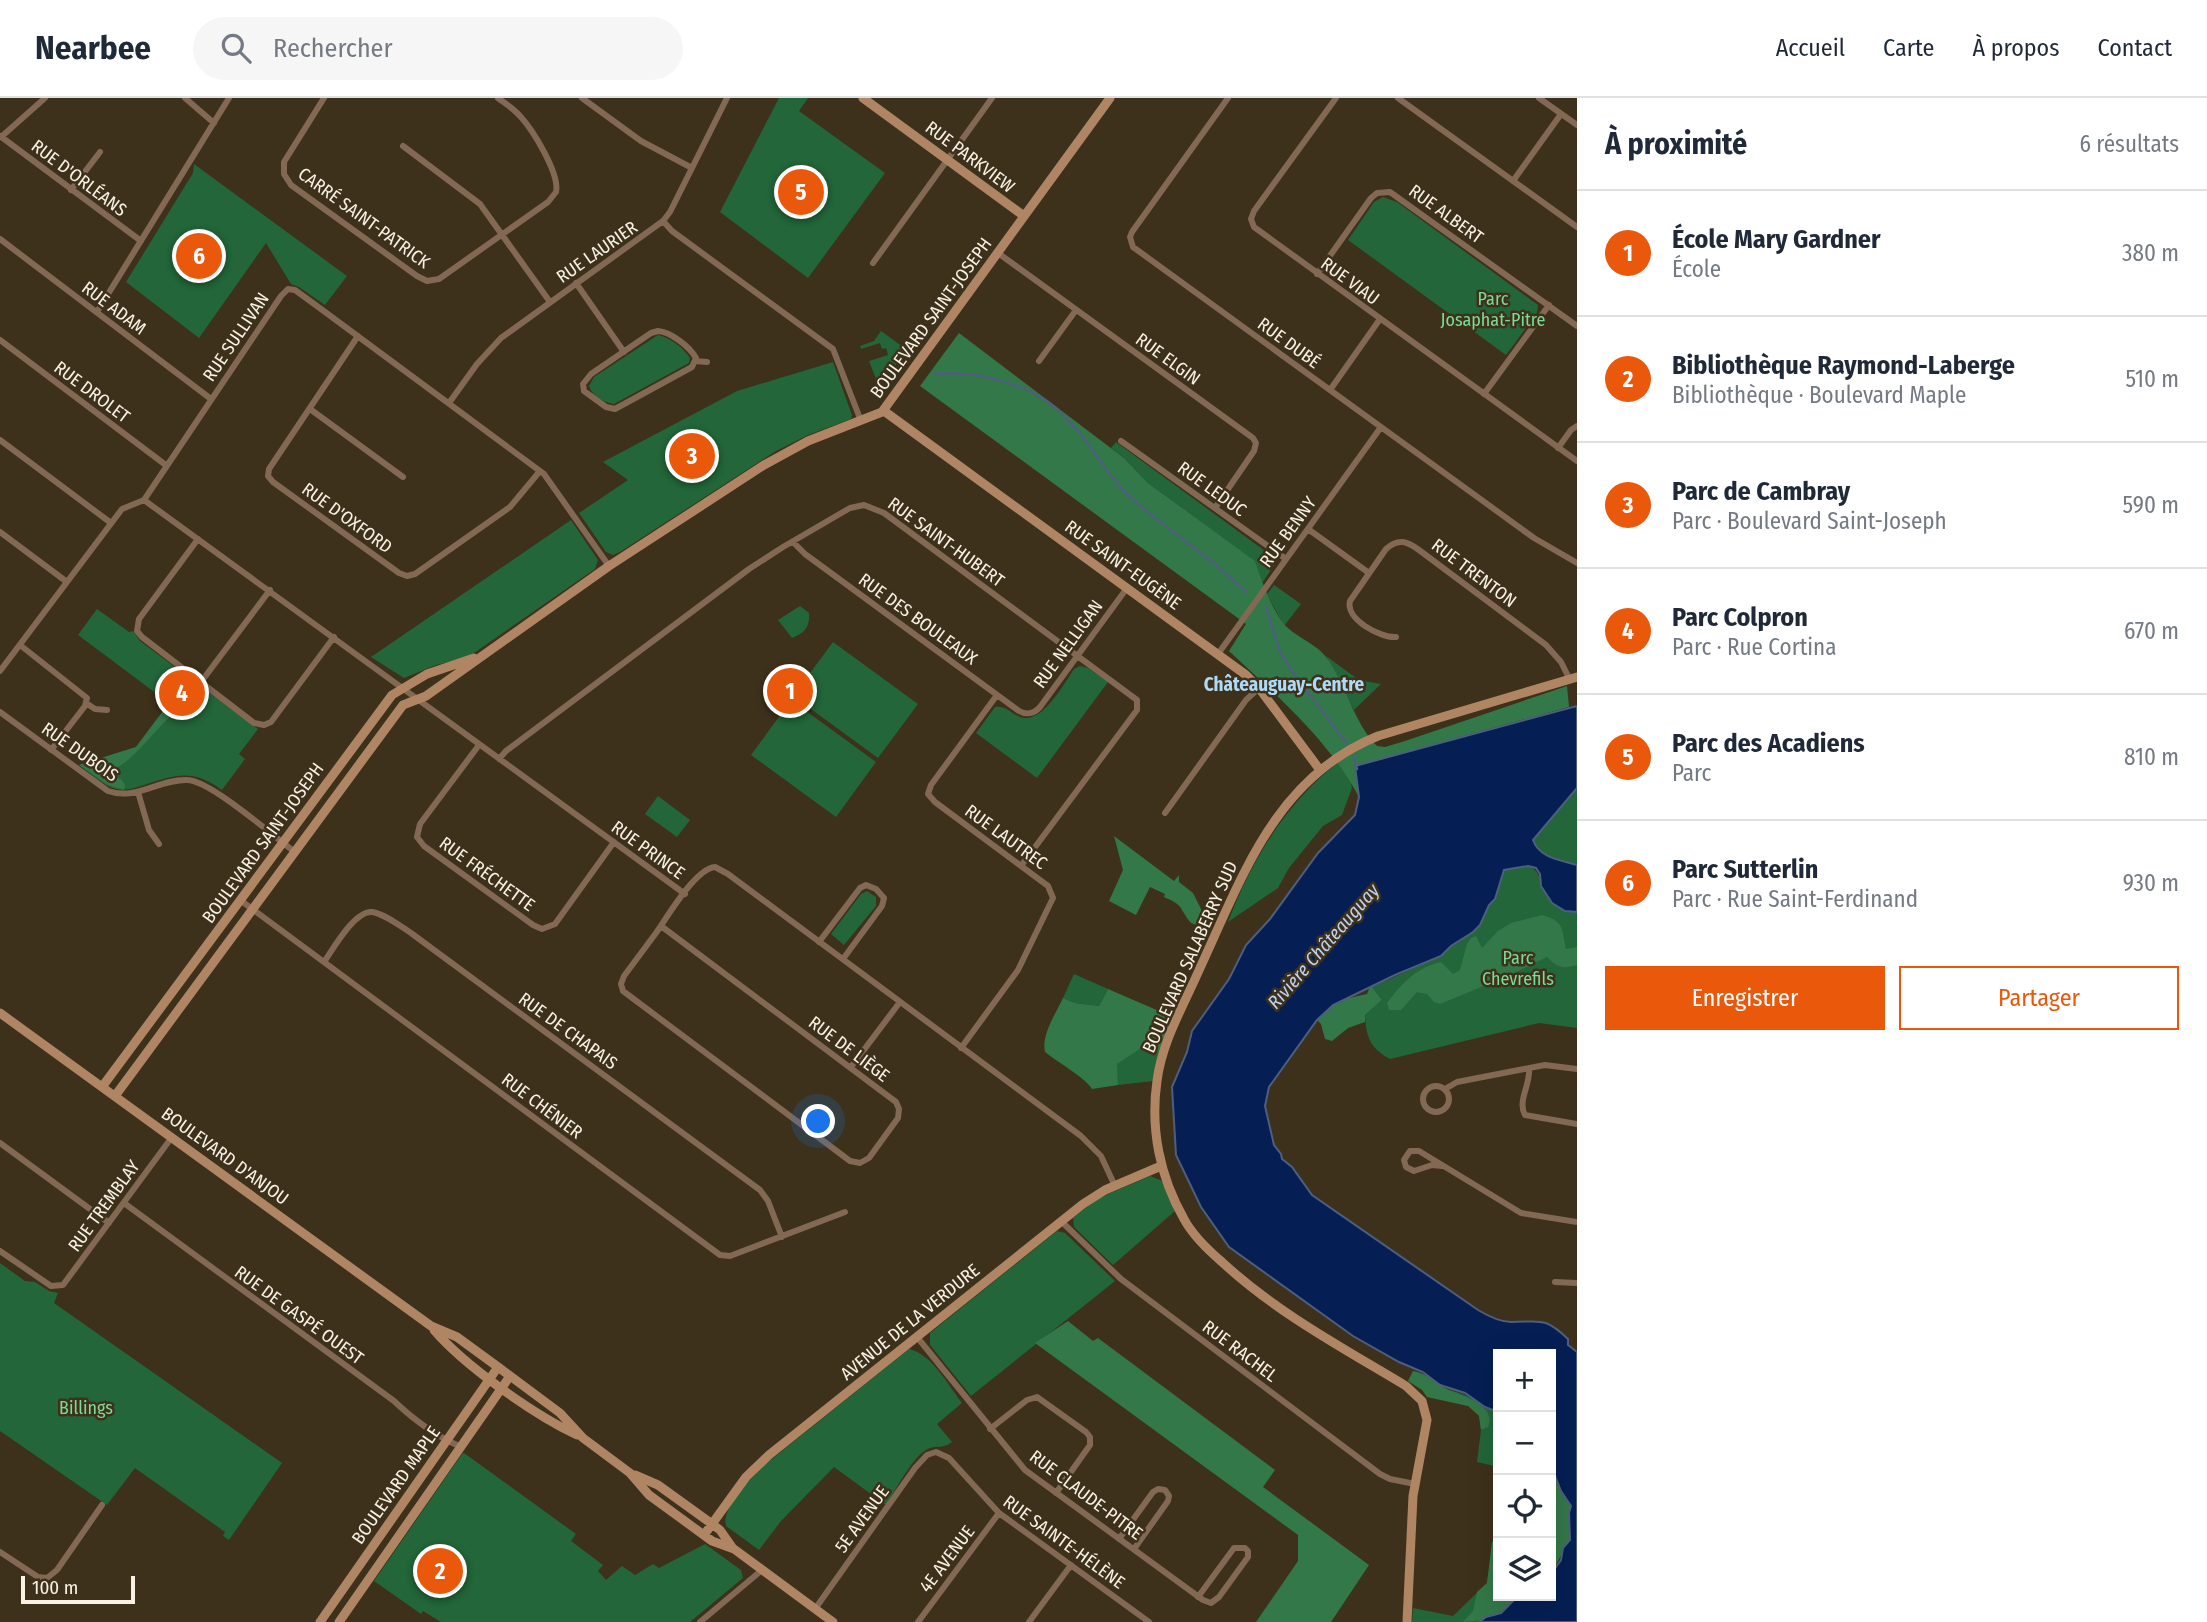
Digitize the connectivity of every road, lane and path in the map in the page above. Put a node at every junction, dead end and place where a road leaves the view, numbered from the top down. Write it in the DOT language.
graph roads {
  1 [pos="45,98"];
  2 [pos="185,98"];
  3 [pos="229,98"];
  4 [pos="324,98"];
  5 [pos="498,98"];
  6 [pos="582,98"];
  7 [pos="727,98"];
  8 [pos="863,98"];
  9 [pos="992,98"];
  10 [pos="1110,98"];
  11 [pos="1228,98"];
  12 [pos="1336,98"];
  13 [pos="1398,98"];
  14 [pos="1539,98"];
  15 [pos="1561,114"];
  16 [pos="214,123"];
  17 [pos="1577,125"];
  18 [pos="1,137"];
  19 [pos="403,146"];
  20 [pos="100,152"];
  21 [pos="948,160"];
  22 [pos="692,168"];
  23 [pos="1513,181"];
  24 [pos="71,190"];
  25 [pos="1024,216"];
  26 [pos="663,222"];
  27 [pos="1577,227"];
  28 [pos="502,234"];
  29 [pos="0,239"];
  30 [pos="141,241"];
  31 [pos="998,253"];
  32 [pos="873,263"];
  33 [pos="1317,274"];
  34 [pos="576,283"];
  35 [pos="550,302"];
  36 [pos="1549,305"];
  37 [pos="1076,310"];
  38 [pos="97,312"];
  39 [pos="1380,319"];
  40 [pos="1577,326"];
  41 [pos="358,336"];
  42 [pos="0,340"];
  43 [pos="624,352"];
  44 [pos="695,361"];
  45 [pos="1039,361"];
  46 [pos="707,362"];
  47 [pos="1329,390"];
  48 [pos="1484,394"];
  49 [pos="211,399"];
  50 [pos="449,403"];
  51 [pos="310,409"];
  52 [pos="884,411"];
  53 [pos="861,421"];
  54 [pos="1577,426"];
  55 [pos="1381,427"];
  56 [pos="0,440"];
  57 [pos="1121,441"];
  58 [pos="1558,448"];
  59 [pos="1577,461"];
  60 [pos="167,466"];
  61 [pos="540,471"];
  62 [pos="403,477"];
  63 [pos="144,500"];
  64 [pos="1214,508"];
  65 [pos="111,523"];
  66 [pos="1308,529"];
  67 [pos="0,532"];
  68 [pos="198,539"];
  69 [pos="793,542"];
  70 [pos="1286,559"];
  71 [pos="1577,563"];
  72 [pos="609,566"];
  73 [pos="1369,573"];
  74 [pos="67,582"];
  75 [pos="1127,588"];
  76 [pos="270,590"];
  77 [pos="334,637"];
  78 [pos="1396,637"];
  79 [pos="20,645"];
  80 [pos="1218,654"];
  81 [pos="1078,655"];
  82 [pos="479,657"];
  83 [pos="0,671"];
  84 [pos="1573,677"];
  85 [pos="201,682"];
  86 [pos="402,687"];
  87 [pos="1259,688"];
  88 [pos="997,695"];
  89 [pos="416,698"];
  90 [pos="86,703"];
  91 [pos="107,710"];
  92 [pos="0,712"];
  93 [pos="1030,713"];
  94 [pos="479,745"];
  95 [pos="51,750"];
  96 [pos="499,759"];
  97 [pos="1320,770"];
  98 [pos="138,792"];
  99 [pos="1165,813"];
  100 [pos="614,842"];
  101 [pos="283,843"];
  102 [pos="159,844"];
  103 [pos="295,852"];
  104 [pos="1021,866"];
  105 [pos="685,894"];
  106 [pos="240,900"];
  107 [pos="253,909"];
  108 [pos="660,926"];
  109 [pos="211,940"];
  110 [pos="819,942"];
  111 [pos="223,950"];
  112 [pos="843,960"];
  113 [pos="324,962"];
  114 [pos="900,1002"];
  115 [pos="0,1013"];
  116 [pos="148,1025"];
  117 [pos="160,1034"];
  118 [pos="961,1048"];
  119 [pos="851,1067"];
  120 [pos="1529,1068"];
  121 [pos="1577,1069"];
  122 [pos="102,1087"];
  123 [pos="1445,1090"];
  124 [pos="115,1096"];
  125 [pos="1577,1124"];
  126 [pos="172,1138"];
  127 [pos="0,1143"];
  128 [pos="1161,1166"];
  129 [pos="1442,1166"];
  130 [pos="1115,1186"];
  131 [pos="124,1203"];
  132 [pos="845,1212"];
  133 [pos="1061,1221"];
  134 [pos="1577,1222"];
  135 [pos="109,1223"];
  136 [pos="782,1237"];
  137 [pos="0,1251"];
  138 [pos="1555,1282"];
  139 [pos="1577,1283"];
  140 [pos="431,1326"];
  141 [pos="917,1337"];
  142 [pos="498,1367"];
  143 [pos="510,1376"];
  144 [pos="490,1378"];
  145 [pos="502,1387"];
  146 [pos="990,1429"];
  147 [pos="583,1438"];
  148 [pos="446,1441"];
  149 [pos="459,1446"];
  150 [pos="936,1452"];
  151 [pos="630,1473"];
  152 [pos="422,1475"];
  153 [pos="434,1483"];
  154 [pos="1415,1484"];
  155 [pos="1056,1493"];
  156 [pos="102,1505"];
  157 [pos="399,1508"];
  158 [pos="999,1513"];
  159 [pos="411,1516"];
  160 [pos="712,1524"];
  161 [pos="704,1535"];
  162 [pos="1119,1539"];
  163 [pos="375,1543"];
  164 [pos="734,1549"];
  165 [pos="1134,1549"];
  166 [pos="0,1552"];
  167 [pos="387,1552"];
  168 [pos="1071,1565"];
  169 [pos="762,1570"];
  170 [pos="337,1597"];
  171 [pos="1198,1597"];
  172 [pos="349,1606"];
  173 [pos="815,1609"];
  174 [pos="702,1621"];
  175 [pos="1145,1621"];
  176 [pos="321,1622"];
  177 [pos="339,1622"];
  178 [pos="833,1622"];
  179 [pos="918,1622"];
  180 [pos="1029,1622"];
  181 [pos="1407,1622"];
  1 -- 18 [label="street"];
  2 -- 16 [label="street"];
  3 -- 16 [label="street"];
  4 -- 28 [label="street, CARRÉ SAINT-PATRICK"];
  5 -- 28 [label="street"];
  6 -- 22 [label="street"];
  7 -- 22 [label="street, RUE LAURIER"];
  8 -- 21 [label="street, RUE PARKVIEW"];
  9 -- 21 [label="street"];
  10 -- 25 [label="street, BOULEVARD SAINT-JOSEPH"];
  11 -- 47 [label="street, RUE DUBÉ"];
  12 -- 33 [label="street, RUE VIAU"];
  13 -- 23 [label="street"];
  14 -- 15 [label="street"];
  15 -- 17 [label="street"];
  15 -- 23 [label="street"];
  16 -- 30 [label="street"];
  18 -- 24 [label="street, RUE D'ORLÉANS"];
  19 -- 28 [label="street"];
  20 -- 24 [label="street"];
  21 -- 25 [label="street, RUE PARKVIEW"];
  21 -- 32 [label="street"];
  22 -- 26 [label="street, RUE LAURIER"];
  23 -- 27 [label="street"];
  24 -- 30 [label="street, RUE D'ORLÉANS"];
  25 -- 31 [label="street, BOULEVARD SAINT-JOSEPH"];
  26 -- 34 [label="street, RUE LAURIER"];
  26 -- 53 [label="street"];
  28 -- 35 [label="street"];
  29 -- 38 [label="street, RUE ADAM"];
  30 -- 38 [label="street"];
  31 -- 37 [label="street, RUE ELGIN"];
  31 -- 52 [label="street, BOULEVARD SAINT-JOSEPH"];
  33 -- 36 [label="street, RUE ALBERT"];
  33 -- 39 [label="street, RUE VIAU"];
  34 -- 35 [label="street, RUE LAURIER"];
  34 -- 43 [label="street"];
  35 -- 50 [label="street, RUE LAURIER"];
  36 -- 40 [label="street, RUE ALBERT"];
  36 -- 48 [label="street"];
  37 -- 45 [label="street"];
  37 -- 64 [label="street, RUE ELGIN"];
  38 -- 49 [label="street, RUE ADAM"];
  39 -- 47 [label="street"];
  39 -- 48 [label="street, RUE VIAU"];
  41 -- 49 [label="street, RUE SULLIVAN"];
  41 -- 50 [label="street, RUE SULLIVAN"];
  41 -- 51 [label="street, RUE D'OXFORD"];
  42 -- 60 [label="street, RUE DROLET"];
  43 -- 44 [label="street"];
  43 -- 44 [label="street"];
  44 -- 46 [label="street"];
  47 -- 55 [label="street, RUE DUBÉ"];
  48 -- 58 [label="street, RUE VIAU"];
  49 -- 60 [label="street, RUE SULLIVAN"];
  50 -- 61 [label="street, RUE SULLIVAN"];
  51 -- 61 [label="street, RUE D'OXFORD"];
  51 -- 62 [label="street"];
  52 -- 53 [label="street, BOULEVARD SAINT-JOSEPH"];
  52 -- 75 [label="street, RUE SAINT-EUGÈNE"];
  53 -- 72 [label="street, BOULEVARD SAINT-JOSEPH"];
  54 -- 58 [label="street"];
  55 -- 66 [label="street, RUE BENNY"];
  55 -- 71 [label="street, RUE DUBÉ"];
  56 -- 65 [label="street"];
  57 -- 64 [label="street, RUE LEDUC"];
  58 -- 59 [label="street, RUE VIAU"];
  60 -- 63 [label="street, RUE SULLIVAN"];
  61 -- 72 [label="street, RUE SULLIVAN"];
  63 -- 65 [label="street, RUE SULLIVAN"];
  63 -- 68 [label="street, RUE PRINCE"];
  64 -- 70 [label="street, RUE LEDUC"];
  65 -- 74 [label="street, RUE SULLIVAN"];
  66 -- 70 [label="street, RUE BENNY"];
  66 -- 73 [label="street"];
  67 -- 74 [label="street"];
  68 -- 76 [label="street, RUE PRINCE"];
  68 -- 85 [label="street"];
  69 -- 81 [label="street, RUE SAINT-HUBERT"];
  69 -- 88 [label="street, RUE DES BOULEAUX"];
  69 -- 96 [label="street, RUE SAINT-HUBERT"];
  70 -- 80 [label="street, RUE BENNY"];
  72 -- 82 [label="street, BOULEVARD SAINT-JOSEPH"];
  73 -- 78 [label="street, RUE TRENTON"];
  73 -- 84 [label="street, RUE TRENTON"];
  74 -- 79 [label="street, RUE SULLIVAN"];
  75 -- 80 [label="street, RUE SAINT-EUGÈNE"];
  75 -- 81 [label="street, RUE NELLIGAN"];
  76 -- 77 [label="street, RUE PRINCE"];
  76 -- 85 [label="street"];
  77 -- 85 [label="street"];
  77 -- 86 [label="street, RUE PRINCE"];
  79 -- 83 [label="street, RUE SULLIVAN"];
  79 -- 90 [label="street"];
  80 -- 87 [label="street, RUE SAINT-EUGÈNE"];
  81 -- 93 [label="street, RUE NELLIGAN"];
  81 -- 104 [label="street, RUE SAINT-HUBERT"];
  82 -- 86 [label="street, BOULEVARD SAINT-JOSEPH"];
  82 -- 89 [label="street, BOULEVARD SAINT-JOSEPH"];
  84 -- 97 [label="street, BOULEVARD SALABERRY SUD"];
  86 -- 89 [label="street, RUE PRINCE"];
  86 -- 101 [label="street, BOULEVARD SAINT-JOSEPH"];
  87 -- 97 [label="street, RUE SAINT-EUGÈNE"];
  87 -- 99 [label="street"];
  88 -- 93 [label="street, RUE DES BOULEAUX"];
  88 -- 104 [label="street, RUE LAUTREC"];
  89 -- 94 [label="street, RUE PRINCE"];
  89 -- 103 [label="street, BOULEVARD SAINT-JOSEPH"];
  90 -- 91 [label="street"];
  90 -- 95 [label="street"];
  92 -- 95 [label="street, RUE DUBOIS"];
  94 -- 96 [label="street, RUE PRINCE"];
  94 -- 100 [label="street, RUE FRÉCHETTE"];
  95 -- 98 [label="street, RUE DUBOIS"];
  96 -- 100 [label="street, RUE PRINCE"];
  97 -- 128 [label="street, BOULEVARD SALABERRY SUD"];
  98 -- 101 [label="street, RUE DUBOIS"];
  98 -- 102 [label="street"];
  100 -- 105 [label="street, RUE PRINCE"];
  101 -- 103 [label="street, RUE DUBOIS"];
  101 -- 106 [label="street, BOULEVARD SAINT-JOSEPH"];
  103 -- 107 [label="street, BOULEVARD SAINT-JOSEPH"];
  104 -- 118 [label="street, RUE LAUTREC"];
  105 -- 108 [label="street, RUE DE LIÈGE"];
  105 -- 110 [label="street, RUE PRINCE"];
  106 -- 107 [label="street, RUE CHÉNIER"];
  106 -- 109 [label="street, BOULEVARD SAINT-JOSEPH"];
  107 -- 111 [label="street, BOULEVARD SAINT-JOSEPH"];
  107 -- 113 [label="street, RUE CHÉNIER"];
  108 -- 119 [label="street, RUE DE LIÈGE"];
  108 -- 119 [label="street, RUE DE LIÈGE"];
  109 -- 111 [label="street"];
  109 -- 116 [label="street, BOULEVARD SAINT-JOSEPH"];
  110 -- 112 [label="street, RUE PRINCE"];
  110 -- 112 [label="street"];
  111 -- 117 [label="street, BOULEVARD SAINT-JOSEPH"];
  112 -- 114 [label="street, RUE PRINCE"];
  113 -- 136 [label="street, RUE CHÉNIER"];
  113 -- 136 [label="street, RUE DE CHAPAIS"];
  114 -- 118 [label="street, RUE PRINCE"];
  114 -- 119 [label="street"];
  115 -- 122 [label="street, BOULEVARD D'ANJOU"];
  116 -- 117 [label="street"];
  116 -- 122 [label="street, BOULEVARD SAINT-JOSEPH"];
  117 -- 124 [label="street, BOULEVARD SAINT-JOSEPH"];
  118 -- 130 [label="street, RUE PRINCE"];
  120 -- 121 [label="street"];
  120 -- 123 [label="street"];
  120 -- 125 [label="street"];
  122 -- 124 [label="street, BOULEVARD D'ANJOU"];
  123 -- 123 [label="street"];
  124 -- 126 [label="street, BOULEVARD D'ANJOU"];
  126 -- 131 [label="street, RUE TREMBLAY"];
  126 -- 140 [label="street, BOULEVARD D'ANJOU"];
  127 -- 135 [label="street"];
  128 -- 130 [label="street, AVENUE DE LA VERDURE"];
  128 -- 154 [label="street, BOULEVARD SALABERRY SUD"];
  129 -- 129 [label="street"];
  129 -- 134 [label="street"];
  130 -- 133 [label="street, AVENUE DE LA VERDURE"];
  131 -- 135 [label="street, RUE TREMBLAY"];
  131 -- 148 [label="street, RUE DE GASPÉ OUEST"];
  132 -- 136 [label="street, RUE CHÉNIER"];
  133 -- 141 [label="street, AVENUE DE LA VERDURE"];
  133 -- 154 [label="street, RUE RACHEL"];
  135 -- 137 [label="street, RUE TREMBLAY"];
  138 -- 139 [label="street"];
  140 -- 142 [label="street, BOULEVARD D'ANJOU"];
  140 -- 144 [label="street, BOULEVARD D'ANJOU"];
  141 -- 146 [label="street, RUE CLAUDE-PITRE"];
  141 -- 160 [label="street, AVENUE DE LA VERDURE"];
  142 -- 143 [label="street, BOULEVARD D'ANJOU"];
  142 -- 144 [label="street, BOULEVARD MAPLE"];
  143 -- 145 [label="street, BOULEVARD MAPLE"];
  143 -- 147 [label="street, BOULEVARD D'ANJOU"];
  144 -- 145 [label="street, BOULEVARD D'ANJOU"];
  144 -- 148 [label="street, BOULEVARD MAPLE"];
  145 -- 147 [label="street, BOULEVARD D'ANJOU"];
  145 -- 149 [label="street, BOULEVARD MAPLE"];
  146 -- 155 [label="street, RUE CLAUDE-PITRE"];
  146 -- 155 [label="street"];
  147 -- 151 [label="street, BOULEVARD D'ANJOU"];
  148 -- 149 [label="street, RUE DE GASPÉ OUEST"];
  148 -- 152 [label="street, BOULEVARD MAPLE"];
  149 -- 153 [label="street, BOULEVARD MAPLE"];
  150 -- 158 [label="street, RUE SAINTE-HÉLÈNE"];
  150 -- 173 [label="street, 5E AVENUE"];
  151 -- 160 [label="street, BOULEVARD D'ANJOU"];
  151 -- 161 [label="street, BOULEVARD D'ANJOU"];
  152 -- 153 [label="street"];
  152 -- 157 [label="street, BOULEVARD MAPLE"];
  153 -- 159 [label="street, BOULEVARD MAPLE"];
  154 -- 181 [label="street, BOULEVARD SALABERRY SUD"];
  155 -- 162 [label="street, RUE CLAUDE-PITRE"];
  156 -- 166 [label="street"];
  157 -- 159 [label="street"];
  157 -- 163 [label="street, BOULEVARD MAPLE"];
  158 -- 168 [label="street, RUE SAINTE-HÉLÈNE"];
  158 -- 179 [label="street, 4E AVENUE"];
  159 -- 167 [label="street, BOULEVARD MAPLE"];
  160 -- 161 [label="street, AVENUE DE LA VERDURE"];
  160 -- 164 [label="street, BOULEVARD D'ANJOU"];
  161 -- 164 [label="street, BOULEVARD D'ANJOU"];
  162 -- 165 [label="street, RUE CLAUDE-PITRE"];
  162 -- 165 [label="street"];
  163 -- 167 [label="street"];
  163 -- 170 [label="street, BOULEVARD MAPLE"];
  164 -- 169 [label="street, BOULEVARD D'ANJOU"];
  165 -- 171 [label="street, RUE CLAUDE-PITRE"];
  167 -- 172 [label="street, BOULEVARD MAPLE"];
  168 -- 175 [label="street, RUE SAINTE-HÉLÈNE"];
  168 -- 180 [label="street"];
  169 -- 173 [label="street, BOULEVARD D'ANJOU"];
  169 -- 174 [label="street"];
  170 -- 172 [label="street"];
  170 -- 176 [label="street, BOULEVARD MAPLE"];
  171 -- 171 [label="street"];
  172 -- 177 [label="street, BOULEVARD MAPLE"];
  173 -- 178 [label="street, BOULEVARD D'ANJOU"];
}
